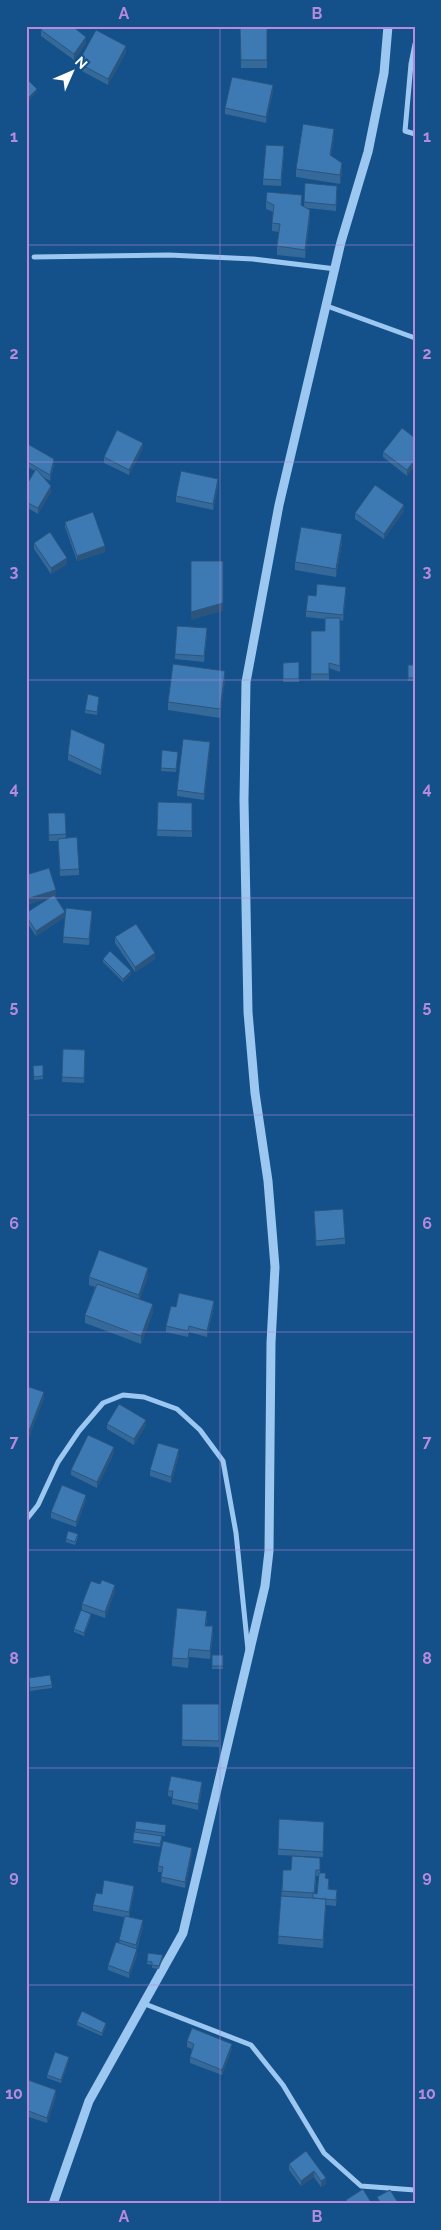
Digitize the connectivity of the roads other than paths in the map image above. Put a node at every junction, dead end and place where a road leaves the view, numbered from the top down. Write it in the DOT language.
graph roads {
  1 [pos="388,26"];
  2 [pos="415,44"];
  3 [pos="415,134"];
  4 [pos="34,257"];
  5 [pos="336,269"];
  6 [pos="327,306"];
  7 [pos="415,338"];
  8 [pos="26,1520"];
  9 [pos="248,1656"];
  10 [pos="144,2004"];
  11 [pos="415,2190"];
  12 [pos="53,2204"];
  1 -- 5 [label="street"];
  2 -- 3 [label="street"];
  4 -- 5 [label="street"];
  5 -- 6 [label="street"];
  6 -- 7 [label="street"];
  6 -- 9 [label="street"];
  8 -- 9 [label="street"];
  9 -- 10 [label="street"];
  10 -- 11 [label="street"];
  10 -- 12 [label="street"];
}
